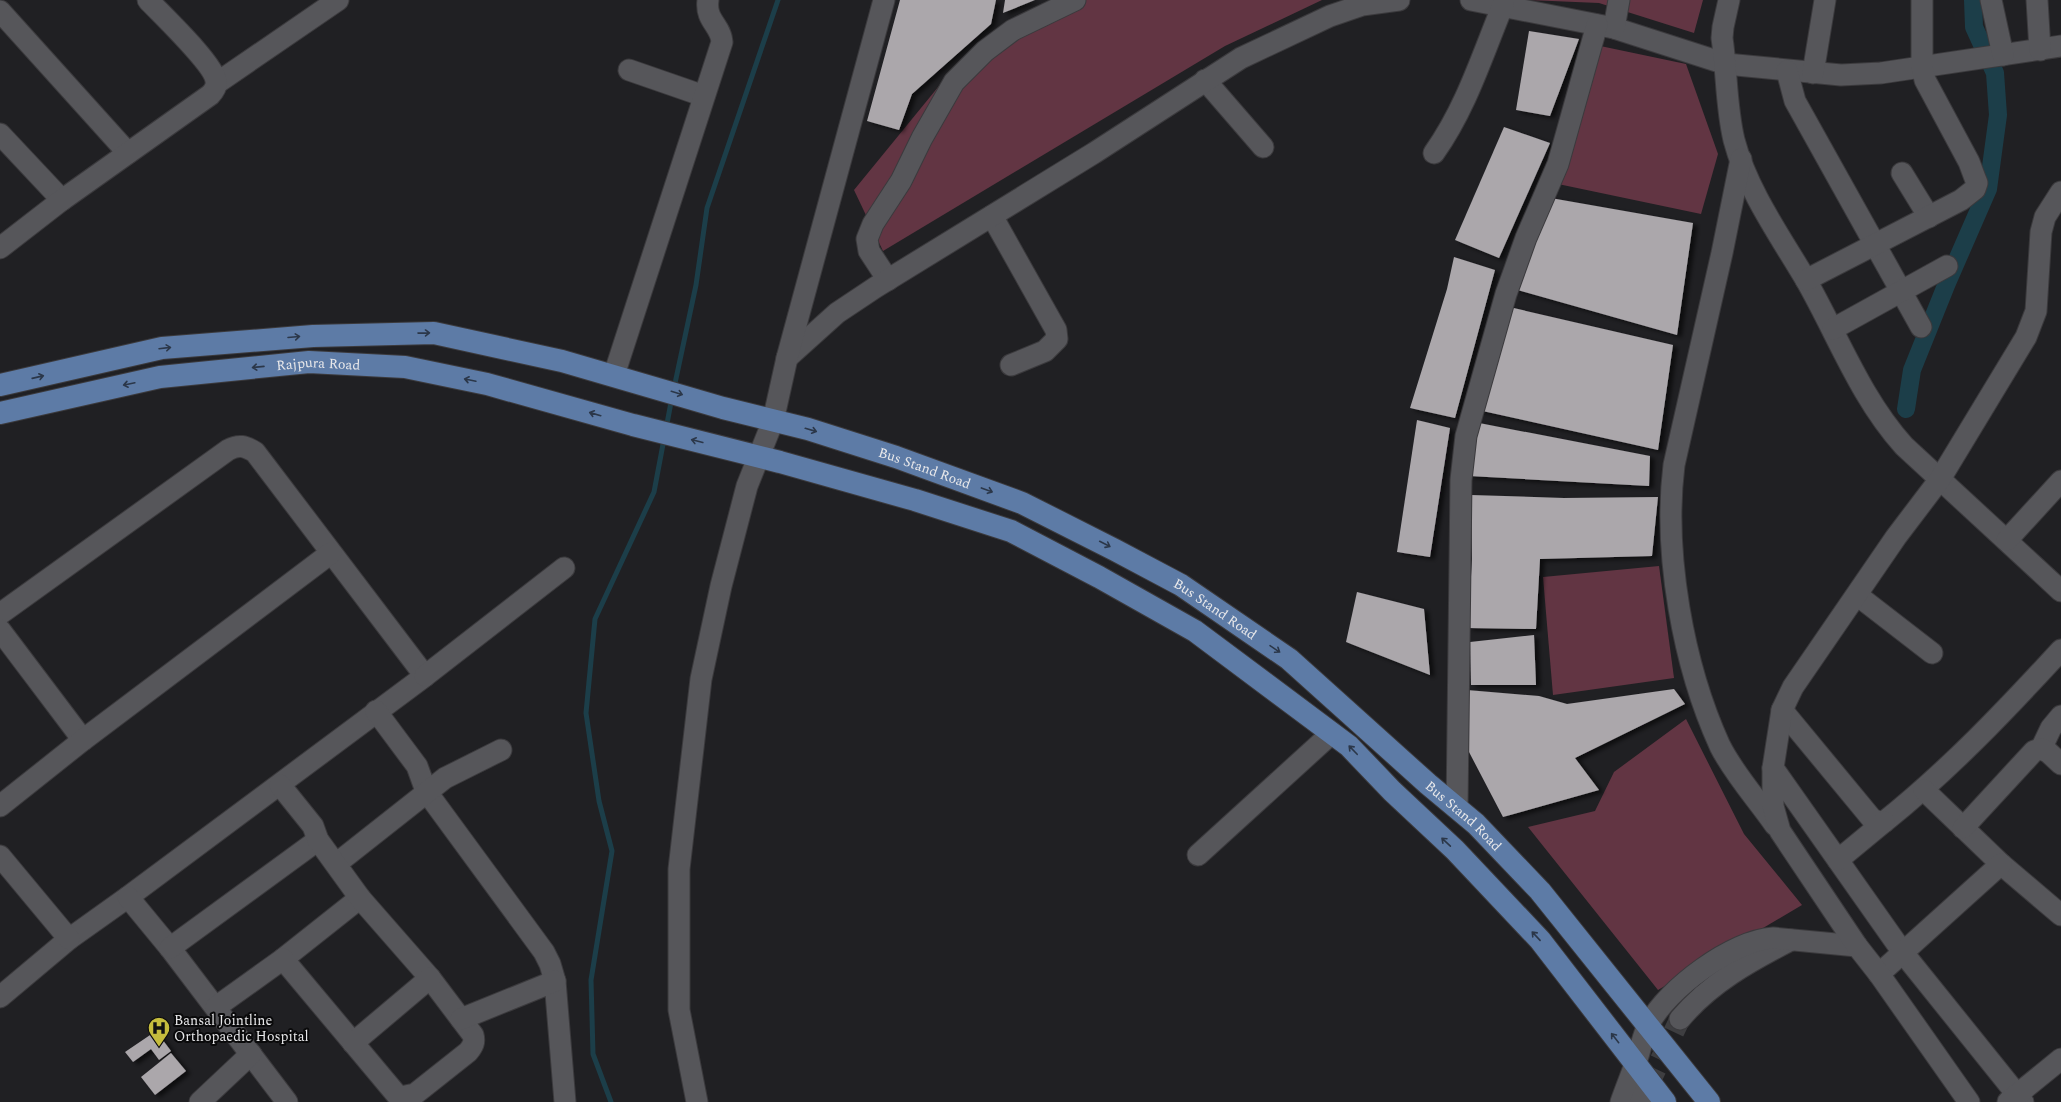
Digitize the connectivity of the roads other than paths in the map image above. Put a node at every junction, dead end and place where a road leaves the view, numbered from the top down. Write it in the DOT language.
graph roads {
  1 [pos="148,0"];
  2 [pos="337,0"];
  3 [pos="708,0"];
  4 [pos="884,0"];
  5 [pos="1075,0"];
  6 [pos="1399,0"];
  7 [pos="1470,0"];
  8 [pos="1619,0"];
  9 [pos="1729,0"];
  10 [pos="1825,0"];
  11 [pos="1922,0"];
  12 [pos="1991,0"];
  13 [pos="2036,0"];
  14 [pos="1503,5"];
  15 [pos="0,11"];
  16 [pos="1605,27"];
  17 [pos="2061,46"];
  18 [pos="2040,50"];
  19 [pos="2003,55"];
  20 [pos="1726,64"];
  21 [pos="1922,67"];
  22 [pos="629,70"];
  23 [pos="1787,71"];
  24 [pos="1813,73"];
  25 [pos="1205,80"];
  26 [pos="217,83"];
  27 [pos="704,96"];
  28 [pos="0,134"];
  29 [pos="1263,147"];
  30 [pos="128,153"];
  31 [pos="1434,153"];
  32 [pos="1741,159"];
  33 [pos="1902,173"];
  34 [pos="2061,192"];
  35 [pos="62,200"];
  36 [pos="992,216"];
  37 [pos="1929,217"];
  38 [pos="1875,245"];
  39 [pos="0,248"];
  40 [pos="1947,266"];
  41 [pos="888,280"];
  42 [pos="1806,280"];
  43 [pos="1901,291"];
  44 [pos="1921,327"];
  45 [pos="1833,329"];
  46 [pos="787,358"];
  47 [pos="562,361"];
  48 [pos="1011,365"];
  49 [pos="614,375"];
  50 [pos="0,385"];
  51 [pos="0,413"];
  52 [pos="773,421"];
  53 [pos="633,425"];
  54 [pos="759,457"];
  55 [pos="1940,479"];
  56 [pos="2061,481"];
  57 [pos="2007,540"];
  58 [pos="331,553"];
  59 [pos="564,568"];
  60 [pos="2061,591"];
  61 [pos="1857,595"];
  62 [pos="0,614"];
  63 [pos="0,630"];
  64 [pos="2061,650"];
  65 [pos="1932,653"];
  66 [pos="425,676"];
  67 [pos="1782,710"];
  68 [pos="376,711"];
  69 [pos="2061,716"];
  70 [pos="1332,733"];
  71 [pos="83,740"];
  72 [pos="2040,749"];
  73 [pos="501,750"];
  74 [pos="2061,764"];
  75 [pos="1773,768"];
  76 [pos="280,785"];
  77 [pos="1924,790"];
  78 [pos="426,791"];
  79 [pos="0,806"];
  80 [pos="1456,808"];
  81 [pos="1884,822"];
  82 [pos="1963,828"];
  83 [pos="1780,831"];
  84 [pos="318,840"];
  85 [pos="1198,855"];
  86 [pos="0,856"];
  87 [pos="1838,860"];
  88 [pos="336,864"];
  89 [pos="2001,864"];
  90 [pos="128,897"];
  91 [pos="360,898"];
  92 [pos="2061,915"];
  93 [pos="69,939"];
  94 [pos="1792,939"];
  95 [pos="1857,946"];
  96 [pos="170,948"];
  97 [pos="1904,954"];
  98 [pos="283,959"];
  99 [pos="1880,974"];
  100 [pos="430,978"];
  101 [pos="555,981"];
  102 [pos="0,997"];
  103 [pos="216,1007"];
  104 [pos="461,1019"];
  105 [pos="1680,1019"];
  106 [pos="1648,1025"];
  107 [pos="353,1043"];
  108 [pos="251,1054"];
  109 [pos="2061,1058"];
  110 [pos="1636,1063"];
  111 [pos="2016,1099"];
  112 [pos="200,1102"];
  113 [pos="287,1102"];
  114 [pos="564,1102"];
  115 [pos="697,1102"];
  116 [pos="1621,1102"];
  117 [pos="1665,1102"];
  118 [pos="1709,1102"];
  119 [pos="1969,1102"];
  1 -- 26 [label="street"];
  2 -- 26 [label="street"];
  3 -- 27 [label="street"];
  4 -- 46 [label="street"];
  5 -- 41 [label="street"];
  6 -- 25 [label="street"];
  7 -- 14 [label="street"];
  8 -- 16 [label="street"];
  9 -- 20 [label="street"];
  10 -- 24 [label="street"];
  11 -- 21 [label="street"];
  12 -- 19 [label="street"];
  13 -- 18 [label="street"];
  14 -- 16 [label="street"];
  14 -- 31 [label="street"];
  15 -- 30 [label="street"];
  16 -- 20 [label="street"];
  16 -- 80 [label="street"];
  17 -- 18 [label="street"];
  18 -- 19 [label="street"];
  19 -- 21 [label="street"];
  20 -- 23 [label="street"];
  20 -- 32 [label="street"];
  21 -- 24 [label="street"];
  21 -- 37 [label="street"];
  22 -- 27 [label="street"];
  23 -- 24 [label="street"];
  23 -- 38 [label="street"];
  25 -- 29 [label="street"];
  25 -- 36 [label="street"];
  26 -- 30 [label="street"];
  27 -- 49 [label="street"];
  28 -- 35 [label="street"];
  30 -- 35 [label="street"];
  32 -- 42 [label="street"];
  32 -- 83 [label="street"];
  33 -- 37 [label="street"];
  34 -- 55 [label="street"];
  35 -- 39 [label="street"];
  36 -- 41 [label="street"];
  36 -- 48 [label="street"];
  37 -- 38 [label="street"];
  38 -- 42 [label="street"];
  38 -- 43 [label="street"];
  40 -- 43 [label="street"];
  41 -- 46 [label="street"];
  42 -- 45 [label="street"];
  43 -- 44 [label="street"];
  43 -- 45 [label="street"];
  45 -- 55 [label="street"];
  46 -- 52 [label="street"];
  47 -- 49 [label="main road, Bus Stand Road"];
  50 -- 47 [label="main road, Rajpura Road, one-way"];
  49 -- 52 [label="main road, Bus Stand Road, one-way"];
  53 -- 51 [label="main road, Rajpura Road, one-way"];
  52 -- 54 [label="street"];
  52 -- 80 [label="main road, Bus Stand Road, one-way"];
  54 -- 53 [label="main road, Bus Stand Road, one-way"];
  54 -- 70 [label="main road, Bus Stand Road"];
  54 -- 115 [label="street"];
  55 -- 57 [label="street"];
  55 -- 61 [label="street"];
  56 -- 57 [label="street"];
  57 -- 60 [label="street"];
  58 -- 62 [label="street"];
  58 -- 66 [label="street"];
  58 -- 71 [label="street"];
  59 -- 66 [label="street"];
  61 -- 65 [label="street"];
  61 -- 67 [label="street"];
  63 -- 71 [label="street"];
  64 -- 77 [label="street"];
  66 -- 68 [label="street"];
  67 -- 75 [label="street"];
  67 -- 81 [label="street"];
  68 -- 76 [label="street"];
  68 -- 78 [label="street"];
  69 -- 72 [label="street"];
  70 -- 85 [label="street"];
  110 -- 70 [label="main road, Bus Stand Road, one-way"];
  71 -- 79 [label="street"];
  72 -- 74 [label="street"];
  72 -- 82 [label="street"];
  73 -- 78 [label="street"];
  75 -- 83 [label="street"];
  75 -- 87 [label="street"];
  76 -- 84 [label="street"];
  76 -- 90 [label="street"];
  77 -- 81 [label="street"];
  77 -- 82 [label="street"];
  78 -- 88 [label="street"];
  78 -- 101 [label="street"];
  80 -- 106 [label="main road, Bus Stand Road"];
  81 -- 87 [label="street"];
  82 -- 89 [label="street"];
  83 -- 95 [label="street"];
  84 -- 88 [label="street"];
  84 -- 96 [label="street"];
  86 -- 93 [label="street"];
  87 -- 97 [label="street"];
  88 -- 91 [label="street"];
  89 -- 92 [label="street"];
  89 -- 97 [label="street"];
  90 -- 93 [label="street"];
  90 -- 96 [label="street"];
  91 -- 98 [label="street"];
  91 -- 100 [label="street"];
  93 -- 102 [label="street"];
  94 -- 95 [label="street"];
  94 -- 105 [label="street"];
  94 -- 106 [label="street"];
  95 -- 99 [label="street"];
  96 -- 103 [label="street"];
  97 -- 99 [label="street"];
  97 -- 111 [label="street"];
  98 -- 103 [label="street"];
  98 -- 107 [label="street"];
  99 -- 119 [label="street"];
  100 -- 104 [label="street"];
  100 -- 107 [label="street"];
  101 -- 104 [label="street"];
  101 -- 114 [label="street"];
  103 -- 108 [label="street"];
  104 -- 107 [label="street"];
  106 -- 110 [label="street"];
  106 -- 118 [label="main road, Bus Stand Road"];
  108 -- 112 [label="street"];
  108 -- 113 [label="street"];
  109 -- 111 [label="street"];
  110 -- 116 [label="street"];
  110 -- 117 [label="main road, Bus Stand Road"];
}
